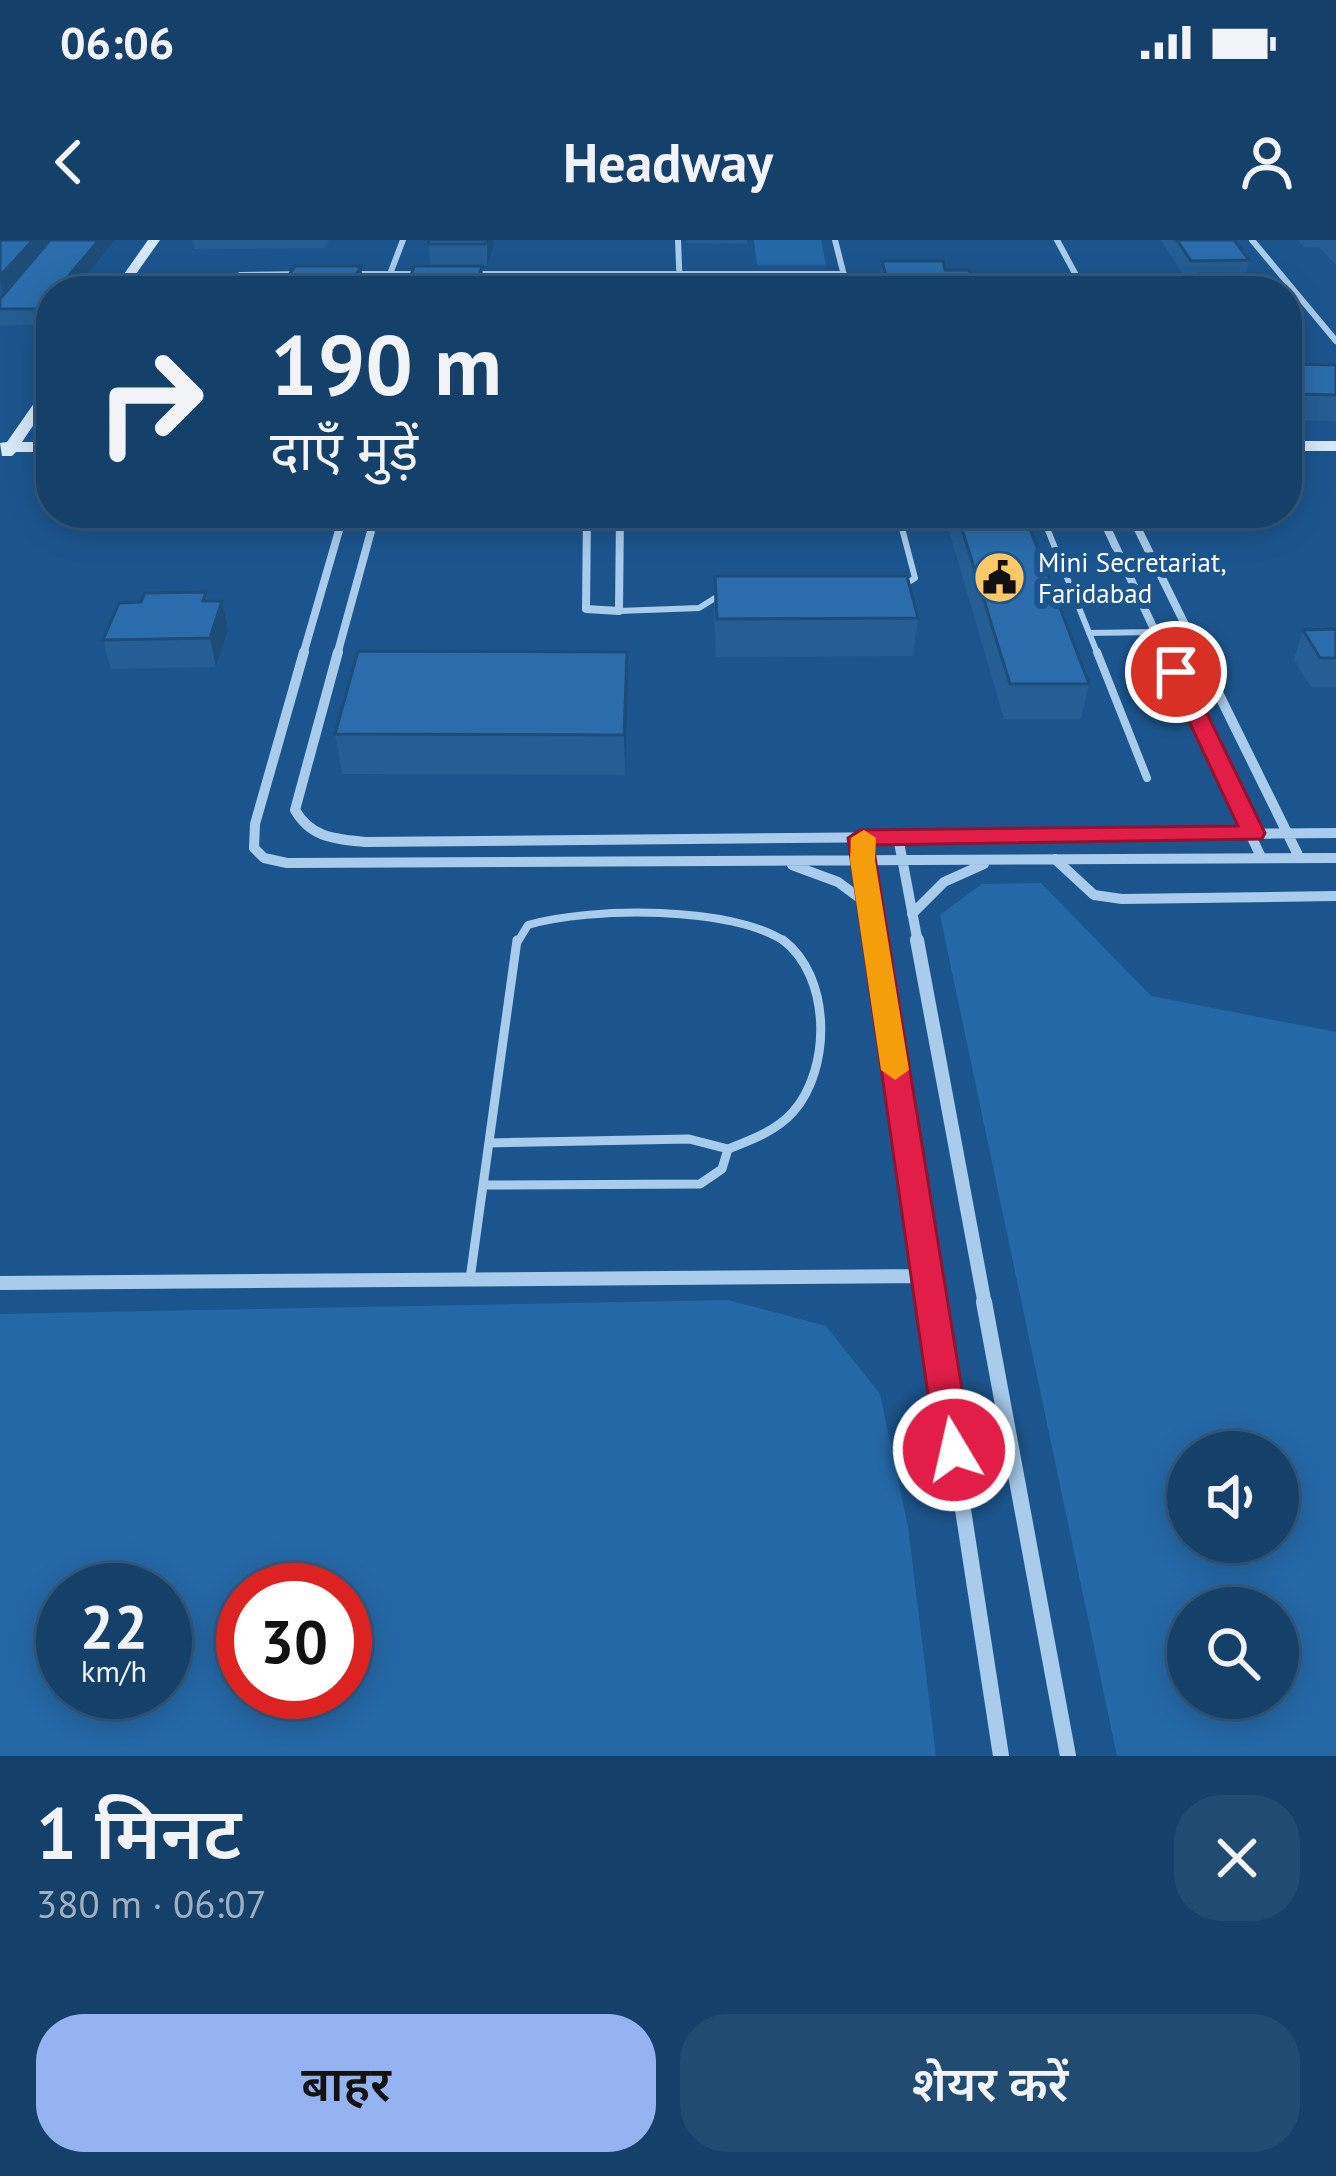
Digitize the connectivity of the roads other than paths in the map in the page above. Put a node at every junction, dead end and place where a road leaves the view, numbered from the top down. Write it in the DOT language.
graph roads {
  1 [pos="154,240"];
  2 [pos="403,240"];
  3 [pos="678,240"];
  4 [pos="835,240"];
  5 [pos="1057,240"];
  6 [pos="1252,240"];
  7 [pos="680,273"];
  8 [pos="315,274"];
  9 [pos="338,274"];
  10 [pos="390,274"];
  11 [pos="435,274"];
  12 [pos="457,274"];
  13 [pos="844,274"];
  14 [pos="129,276"];
  15 [pos="238,276"];
  16 [pos="1077,276"];
  17 [pos="1282,276"];
  18 [pos="1302,300"];
  19 [pos="1336,341"];
  20 [pos="36,408"];
  21 [pos="1302,448"];
  22 [pos="1336,448"];
  23 [pos="4,450"];
  24 [pos="36,450"];
  25 [pos="340,528"];
  26 [pos="372,528"];
  27 [pos="587,528"];
  28 [pos="620,528"];
  29 [pos="902,528"];
  30 [pos="1047,528"];
  31 [pos="1107,528"];
  32 [pos="1137,528"];
  33 [pos="898,587"];
  34 [pos="729,590"];
  35 [pos="619,611"];
  36 [pos="1157,632"];
  37 [pos="1089,633"];
  38 [pos="1147,778"];
  39 [pos="1253,833"];
  40 [pos="1288,833"];
  41 [pos="1336,833"];
  42 [pos="898,837"];
  43 [pos="860,838"];
  44 [pos="1261,857"];
  45 [pos="1299,857"];
  46 [pos="1336,857"];
  47 [pos="1003,859"];
  48 [pos="1054,859"];
  49 [pos="776,860"];
  50 [pos="862,860"];
  51 [pos="902,860"];
  52 [pos="1336,896"];
  53 [pos="870,906"];
  54 [pos="912,914"];
  55 [pos="489,1143"];
  56 [pos="728,1149"];
  57 [pos="483,1185"];
  58 [pos="927,1276"];
  59 [pos="470,1280"];
  60 [pos="0,1283"];
  61 [pos="1001,1756"];
  62 [pos="1068,1756"];
  1 -- 14 [label="street"];
  2 -- 10 [label="street"];
  3 -- 7 [label="street"];
  4 -- 13 [label="street"];
  5 -- 16 [label="street"];
  6 -- 17 [label="street"];
  7 -- 12 [label="street"];
  7 -- 13 [label="street"];
  8 -- 15 [label="street"];
  9 -- 10 [label="street"];
  10 -- 11 [label="street"];
  18 -- 19 [label="street"];
  20 -- 23 [label="street"];
  21 -- 22 [label="street"];
  23 -- 24 [label="street"];
  25 -- 49 [label="street"];
  26 -- 43 [label="street"];
  27 -- 35 [label="street"];
  28 -- 35 [label="street"];
  29 -- 33 [label="lane"];
  30 -- 37 [label="lane"];
  31 -- 36 [label="street"];
  32 -- 40 [label="street"];
  34 -- 35 [label="lane"];
  36 -- 37 [label="lane"];
  36 -- 39 [label="street"];
  37 -- 38 [label="lane"];
  39 -- 40 [label="street"];
  39 -- 42 [label="street"];
  39 -- 44 [label="street"];
  40 -- 41 [label="street"];
  40 -- 45 [label="street"];
  42 -- 43 [label="street"];
  42 -- 51 [label="street"];
  43 -- 50 [label="street"];
  44 -- 45 [label="street"];
  44 -- 48 [label="street"];
  45 -- 46 [label="street"];
  47 -- 48 [label="street"];
  47 -- 51 [label="street"];
  47 -- 54 [label="street"];
  48 -- 52 [label="street"];
  49 -- 50 [label="street"];
  49 -- 53 [label="street"];
  50 -- 51 [label="street"];
  50 -- 53 [label="street"];
  51 -- 54 [label="street"];
  53 -- 58 [label="street"];
  54 -- 62 [label="street"];
  55 -- 56 [label="lane"];
  55 -- 56 [label="lane"];
  55 -- 57 [label="lane"];
  56 -- 57 [label="lane"];
  57 -- 59 [label="lane"];
  58 -- 59 [label="street"];
  58 -- 61 [label="street"];
  59 -- 60 [label="street"];
}
